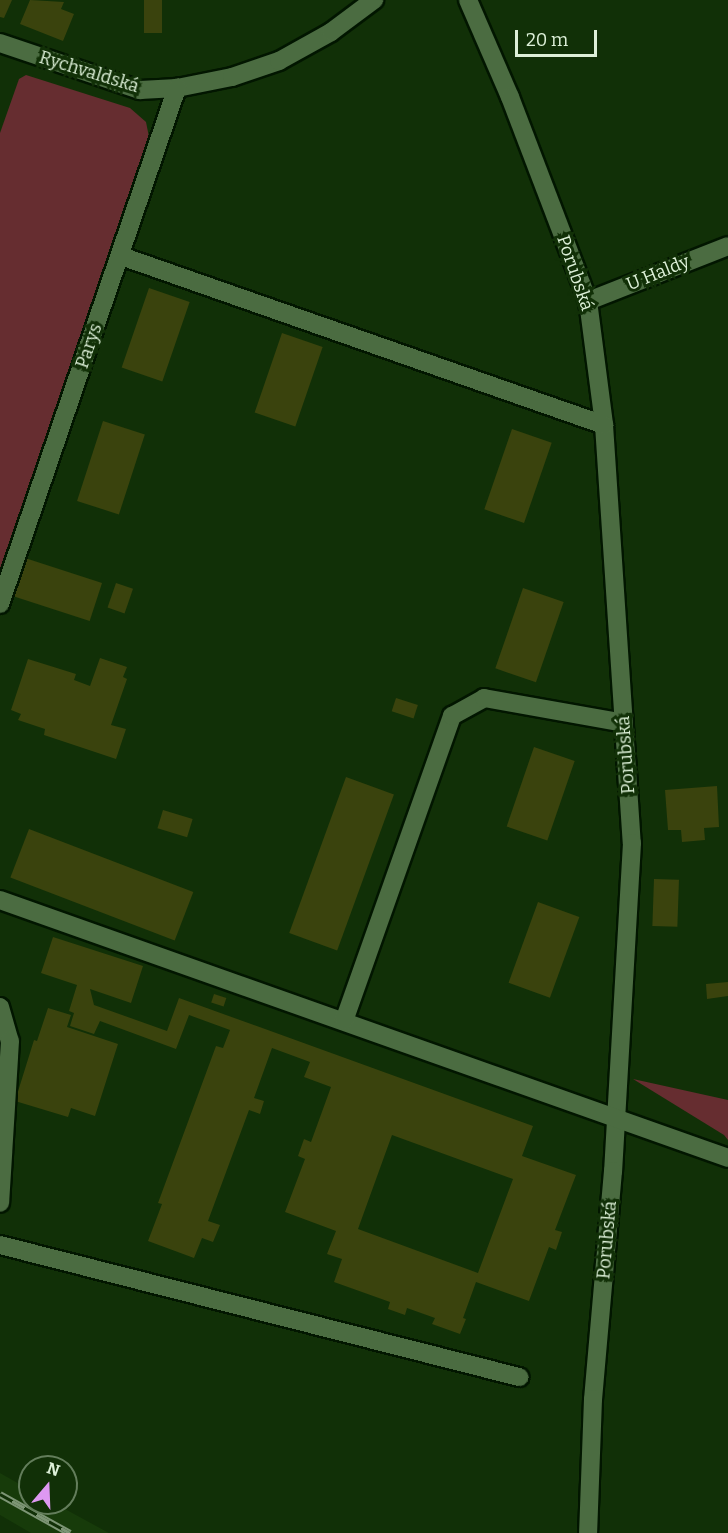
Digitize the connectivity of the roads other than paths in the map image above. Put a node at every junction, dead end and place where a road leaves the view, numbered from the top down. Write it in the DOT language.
graph roads {
  1 [pos="374,0"];
  2 [pos="468,0"];
  3 [pos="0,43"];
  4 [pos="177,88"];
  5 [pos="728,246"];
  6 [pos="121,256"];
  7 [pos="588,301"];
  8 [pos="604,425"];
  9 [pos="0,604"];
  10 [pos="624,723"];
  11 [pos="0,900"];
  12 [pos="0,1007"];
  13 [pos="344,1021"];
  14 [pos="616,1117"];
  15 [pos="728,1158"];
  16 [pos="0,1203"];
  17 [pos="0,1245"];
  18 [pos="519,1377"];
  19 [pos="588,1533"];
  1 -- 4 [label="street, Rychvaldská"];
  2 -- 7 [label="street, Porubská"];
  3 -- 4 [label="street, Rychvaldská"];
  4 -- 6 [label="street, Parys"];
  5 -- 7 [label="street, U Haldy"];
  6 -- 8 [label="street"];
  6 -- 9 [label="street, Parys"];
  7 -- 8 [label="street, Porubská"];
  8 -- 10 [label="street, Porubská"];
  10 -- 13 [label="street"];
  10 -- 14 [label="street, Porubská"];
  11 -- 13 [label="street"];
  12 -- 16 [label="street"];
  13 -- 14 [label="street"];
  14 -- 15 [label="street"];
  14 -- 19 [label="street, Porubská"];
  17 -- 18 [label="street"];
}
